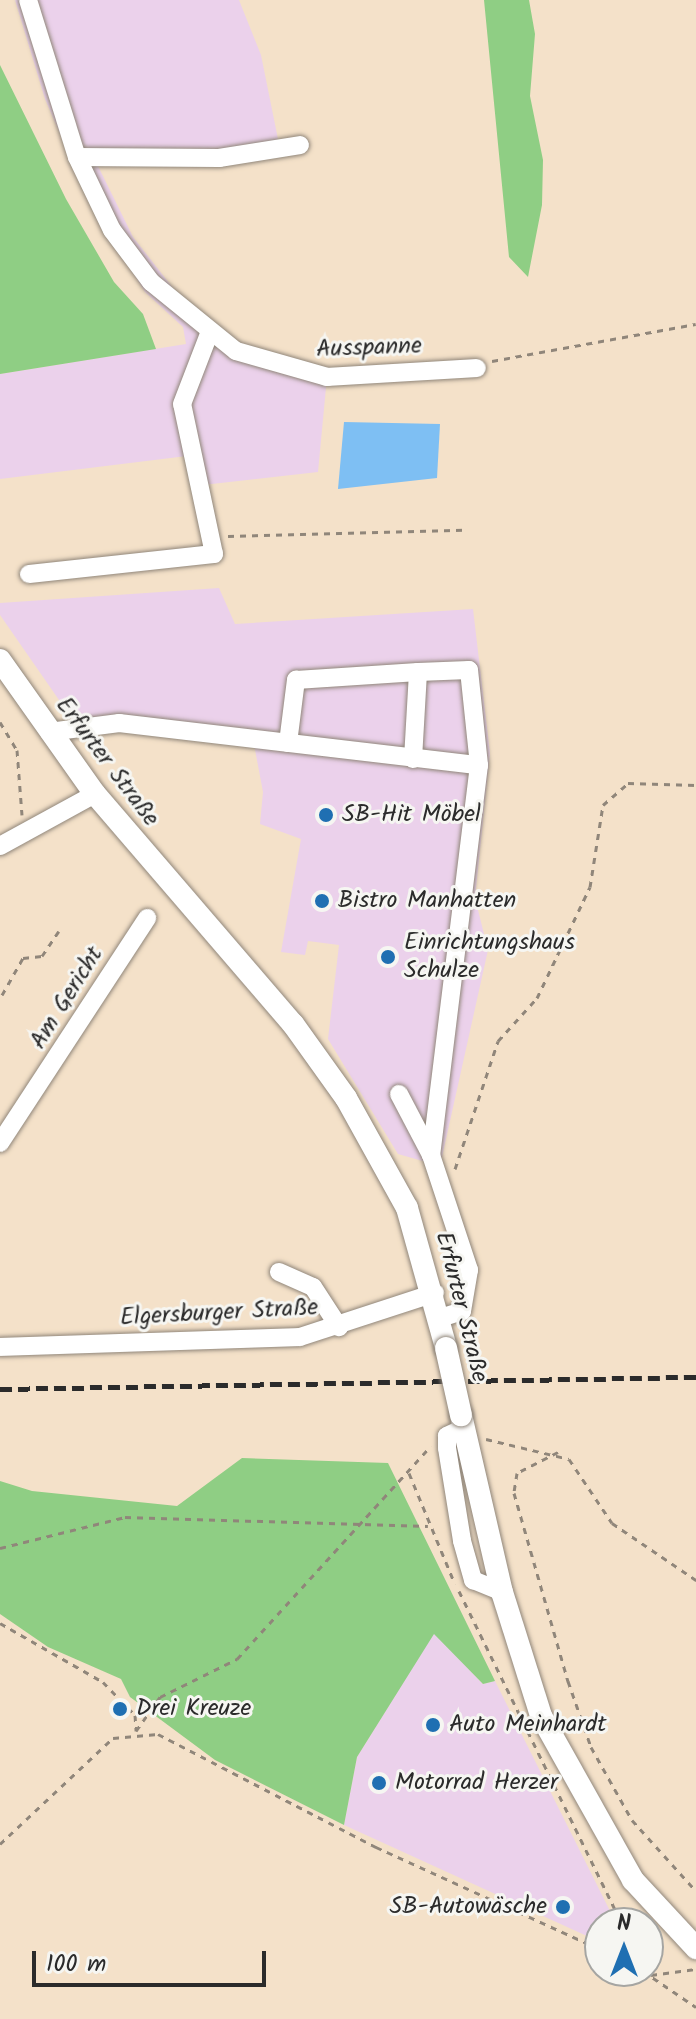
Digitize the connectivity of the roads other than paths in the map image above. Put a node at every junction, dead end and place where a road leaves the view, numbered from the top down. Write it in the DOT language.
graph roads {
  1 [pos="28,0"];
  2 [pos="300,145"];
  3 [pos="77,157"];
  4 [pos="209,334"];
  5 [pos="477,368"];
  6 [pos="29,574"];
  7 [pos="0,660"];
  8 [pos="418,672"];
  9 [pos="49,732"];
  10 [pos="288,743"];
  11 [pos="413,759"];
  12 [pos="479,765"];
  13 [pos="95,794"];
  14 [pos="0,846"];
  15 [pos="147,918"];
  16 [pos="399,1094"];
  17 [pos="0,1143"];
  18 [pos="431,1155"];
  19 [pos="279,1272"];
  20 [pos="435,1293"];
  21 [pos="440,1318"];
  22 [pos="339,1327"];
  23 [pos="0,1347"];
  24 [pos="696,1948"];
  1 -- 3 [label="street, Ausspanne"];
  2 -- 3 [label="street"];
  3 -- 4 [label="street, Ausspanne"];
  4 -- 5 [label="street, Ausspanne"];
  4 -- 6 [label="street"];
  7 -- 9 [label="main road, Erfurter Straße"];
  8 -- 10 [label="street"];
  8 -- 11 [label="street"];
  8 -- 12 [label="street"];
  9 -- 10 [label="street"];
  9 -- 13 [label="main road, Erfurter Straße"];
  10 -- 11 [label="street"];
  11 -- 12 [label="street"];
  12 -- 18 [label="street"];
  13 -- 14 [label="street"];
  13 -- 20 [label="main road, Erfurter Straße"];
  15 -- 17 [label="street, Am Gericht"];
  16 -- 18 [label="street"];
  18 -- 21 [label="street"];
  19 -- 22 [label="street"];
  20 -- 21 [label="main road, Erfurter Straße"];
  20 -- 22 [label="street, Elgersburger Straße"];
  21 -- 24 [label="main road, Erfurter Straße, bridge"];
  22 -- 23 [label="street, Elgersburger Straße"];
}
